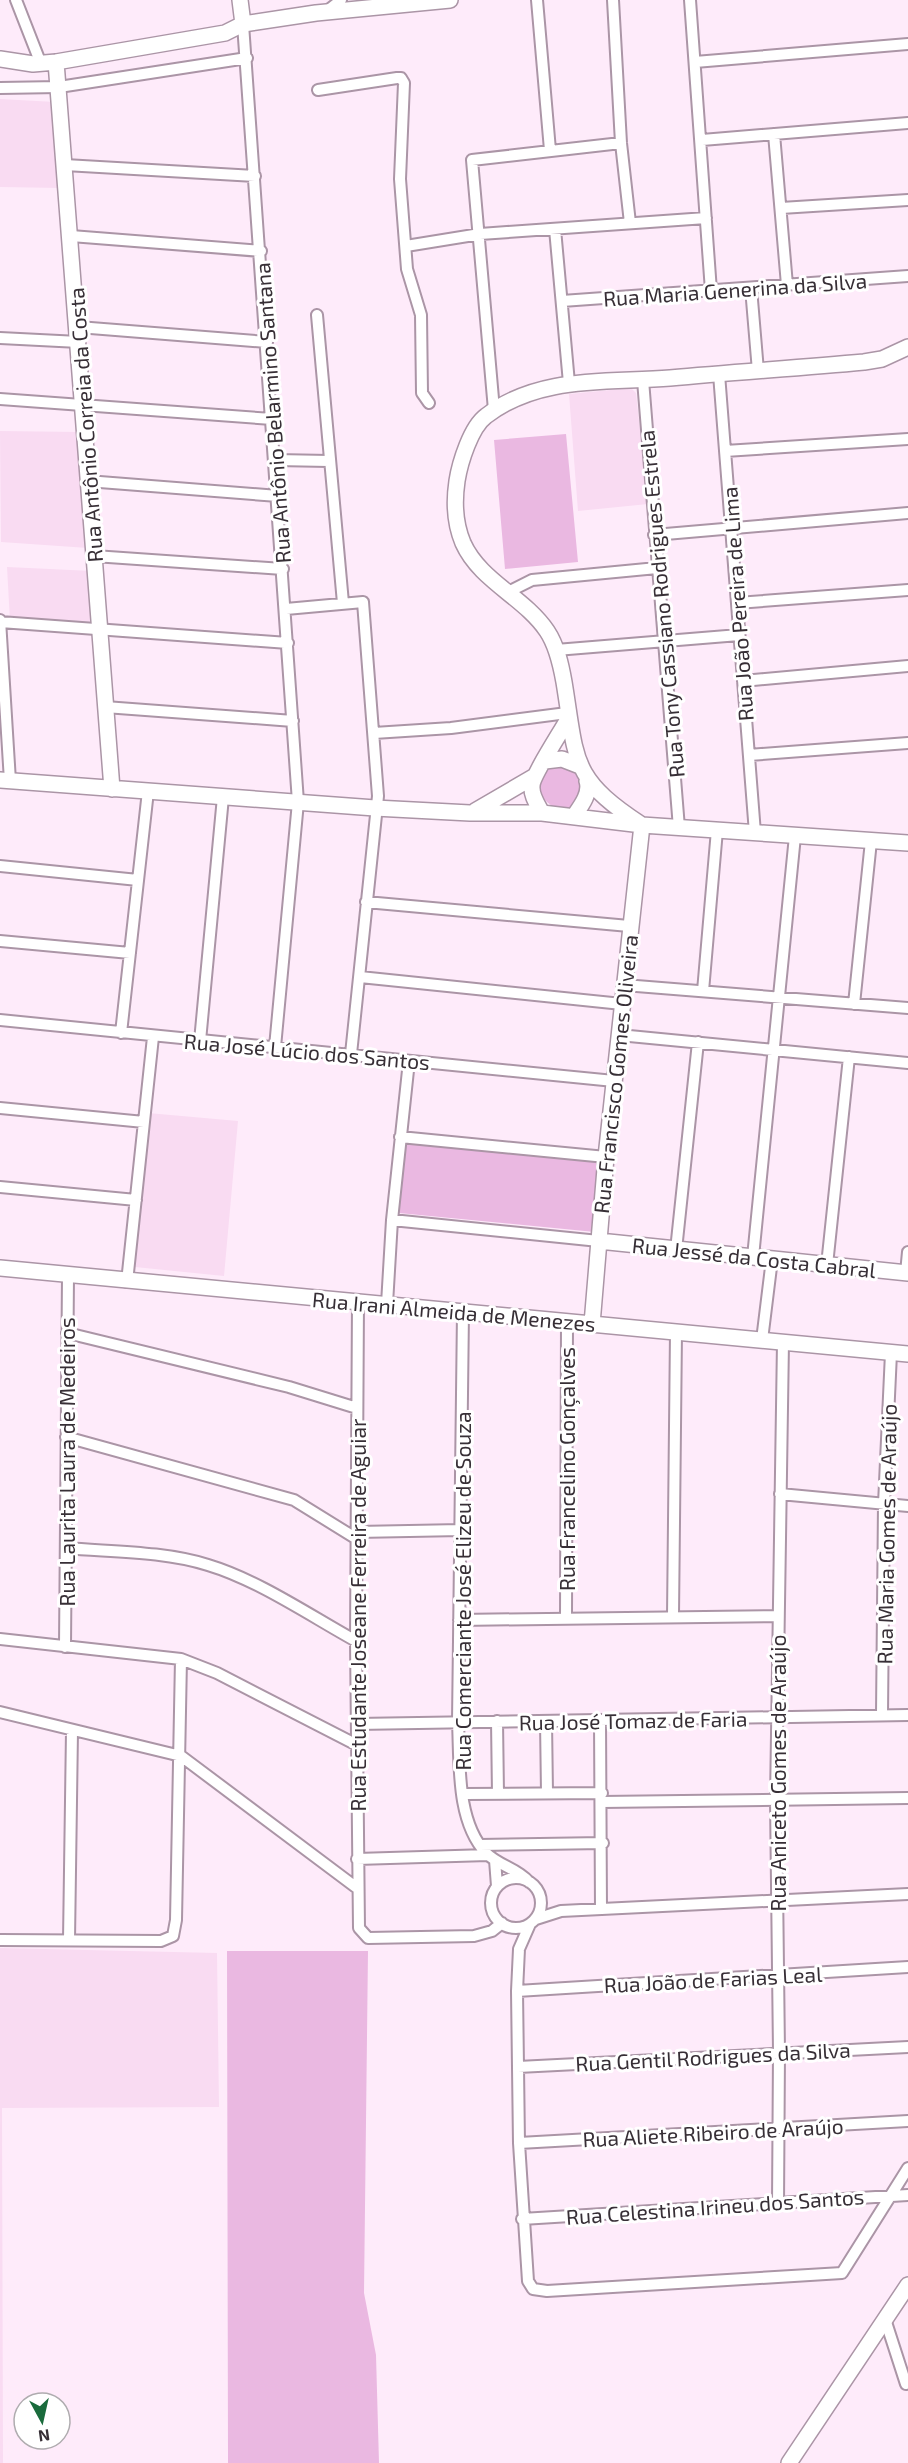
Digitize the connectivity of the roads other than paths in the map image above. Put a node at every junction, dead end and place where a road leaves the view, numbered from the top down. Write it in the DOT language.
graph roads {
  1 [pos="16,0"];
  2 [pos="240,0"];
  3 [pos="341,0"];
  4 [pos="450,0"];
  5 [pos="537,0"];
  6 [pos="613,0"];
  7 [pos="690,0"];
  8 [pos="319,8"];
  9 [pos="243,24"];
  10 [pos="908,44"];
  11 [pos="247,58"];
  12 [pos="0,59"];
  13 [pos="49,63"];
  14 [pos="695,63"];
  15 [pos="59,87"];
  16 [pos="0,88"];
  17 [pos="318,90"];
  18 [pos="908,123"];
  19 [pos="774,134"];
  20 [pos="702,140"];
  21 [pos="621,143"];
  22 [pos="550,150"];
  23 [pos="65,165"];
  24 [pos="255,176"];
  25 [pos="908,201"];
  26 [pos="781,208"];
  27 [pos="706,218"];
  28 [pos="630,223"];
  29 [pos="555,229"];
  30 [pos="480,234"];
  31 [pos="71,236"];
  32 [pos="406,246"];
  33 [pos="261,251"];
  34 [pos="908,276"];
  35 [pos="787,285"];
  36 [pos="751,288"];
  37 [pos="711,291"];
  38 [pos="562,301"];
  39 [pos="317,315"];
  40 [pos="78,334"];
  41 [pos="0,338"];
  42 [pos="267,342"];
  43 [pos="908,347"];
  44 [pos="758,371"];
  45 [pos="719,374"];
  46 [pos="643,380"];
  47 [pos="569,383"];
  48 [pos="0,399"];
  49 [pos="429,403"];
  50 [pos="82,404"];
  51 [pos="494,410"];
  52 [pos="272,418"];
  53 [pos="908,439"];
  54 [pos="726,451"];
  55 [pos="276,460"];
  56 [pos="329,460"];
  57 [pos="87,481"];
  58 [pos="278,496"];
  59 [pos="908,513"];
  60 [pos="731,527"];
  61 [pos="654,535"];
  62 [pos="94,556"];
  63 [pos="657,568"];
  64 [pos="283,569"];
  65 [pos="908,590"];
  66 [pos="508,592"];
  67 [pos="343,603"];
  68 [pos="737,603"];
  69 [pos="286,609"];
  70 [pos="0,622"];
  71 [pos="101,631"];
  72 [pos="740,636"];
  73 [pos="663,642"];
  74 [pos="288,643"];
  75 [pos="556,650"];
  76 [pos="908,666"];
  77 [pos="743,681"];
  78 [pos="3,700"];
  79 [pos="105,707"];
  80 [pos="567,716"];
  81 [pos="293,721"];
  82 [pos="374,732"];
  83 [pos="908,743"];
  84 [pos="749,755"];
  85 [pos="545,761"];
  86 [pos="580,765"];
  87 [pos="535,776"];
  88 [pos="5,781"];
  89 [pos="587,781"];
  90 [pos="112,789"];
  91 [pos="148,791"];
  92 [pos="223,797"];
  93 [pos="298,802"];
  94 [pos="375,808"];
  95 [pos="470,813"];
  96 [pos="542,813"];
  97 [pos="574,816"];
  98 [pos="642,825"];
  99 [pos="679,828"];
  100 [pos="717,830"];
  101 [pos="755,833"];
  102 [pos="795,836"];
  103 [pos="871,841"];
  104 [pos="908,843"];
  105 [pos="0,866"];
  106 [pos="138,880"];
  107 [pos="366,902"];
  108 [pos="629,926"];
  109 [pos="0,941"];
  110 [pos="130,953"];
  111 [pos="360,977"];
  112 [pos="624,985"];
  113 [pos="703,991"];
  114 [pos="779,998"];
  115 [pos="622,1004"];
  116 [pos="854,1004"];
  117 [pos="908,1008"];
  118 [pos="0,1020"];
  119 [pos="122,1033"];
  120 [pos="619,1035"];
  121 [pos="153,1037"];
  122 [pos="200,1041"];
  123 [pos="698,1042"];
  124 [pos="275,1047"];
  125 [pos="775,1050"];
  126 [pos="351,1054"];
  127 [pos="849,1057"];
  128 [pos="409,1060"];
  129 [pos="908,1063"];
  130 [pos="614,1081"];
  131 [pos="0,1108"];
  132 [pos="144,1122"];
  133 [pos="400,1137"];
  134 [pos="606,1157"];
  135 [pos="0,1187"];
  136 [pos="136,1200"];
  137 [pos="392,1220"];
  138 [pos="599,1241"];
  139 [pos="676,1250"];
  140 [pos="908,1252"];
  141 [pos="753,1257"];
  142 [pos="772,1259"];
  143 [pos="827,1265"];
  144 [pos="0,1268"];
  145 [pos="907,1273"];
  146 [pos="68,1276"];
  147 [pos="127,1282"];
  148 [pos="358,1302"];
  149 [pos="387,1304"];
  150 [pos="463,1312"];
  151 [pos="567,1322"];
  152 [pos="592,1324"];
  153 [pos="676,1332"];
  154 [pos="67,1333"];
  155 [pos="762,1340"];
  156 [pos="783,1342"];
  157 [pos="891,1353"];
  158 [pos="908,1354"];
  159 [pos="357,1408"];
  160 [pos="66,1437"];
  161 [pos="780,1494"];
  162 [pos="884,1504"];
  163 [pos="908,1506"];
  164 [pos="461,1530"];
  165 [pos="357,1535"];
  166 [pos="66,1548"];
  167 [pos="673,1616"];
  168 [pos="778,1616"];
  169 [pos="566,1617"];
  170 [pos="459,1620"];
  171 [pos="0,1639"];
  172 [pos="356,1641"];
  173 [pos="65,1647"];
  174 [pos="181,1659"];
  175 [pos="0,1712"];
  176 [pos="882,1714"];
  177 [pos="908,1715"];
  178 [pos="777,1718"];
  179 [pos="600,1720"];
  180 [pos="497,1721"];
  181 [pos="546,1721"];
  182 [pos="459,1722"];
  183 [pos="357,1724"];
  184 [pos="72,1731"];
  185 [pos="357,1745"];
  186 [pos="181,1756"];
  187 [pos="547,1793"];
  188 [pos="464,1794"];
  189 [pos="498,1794"];
  190 [pos="602,1798"];
  191 [pos="908,1798"];
  192 [pos="776,1800"];
  193 [pos="603,1843"];
  194 [pos="480,1845"];
  195 [pos="491,1857"];
  196 [pos="357,1859"];
  197 [pos="529,1882"];
  198 [pos="497,1886"];
  199 [pos="357,1888"];
  200 [pos="908,1894"];
  201 [pos="539,1895"];
  202 [pos="776,1899"];
  203 [pos="601,1909"];
  204 [pos="561,1911"];
  205 [pos="533,1921"];
  206 [pos="505,1925"];
  207 [pos="0,1940"];
  208 [pos="69,1940"];
  209 [pos="519,1949"];
  210 [pos="908,1968"];
  211 [pos="777,1975"];
  212 [pos="518,1991"];
  213 [pos="908,2047"];
  214 [pos="779,2052"];
  215 [pos="518,2067"];
  216 [pos="908,2121"];
  217 [pos="779,2127"];
  218 [pos="519,2143"];
  219 [pos="908,2168"];
  220 [pos="908,2194"];
  221 [pos="890,2195"];
  222 [pos="778,2204"];
  223 [pos="522,2219"];
  224 [pos="908,2285"];
  225 [pos="885,2319"];
  226 [pos="906,2384"];
  227 [pos="789,2463"];
  1 -- 13 [label="street"];
  2 -- 9 [label="street"];
  3 -- 8 [label="street"];
  4 -- 8 [label="street"];
  5 -- 22 [label="street"];
  6 -- 21 [label="street"];
  7 -- 14 [label="street"];
  8 -- 9 [label="street"];
  9 -- 11 [label="street, Rua Antônio Belarmino Santana"];
  9 -- 13 [label="street"];
  10 -- 14 [label="street"];
  11 -- 15 [label="street"];
  11 -- 24 [label="street, Rua Antônio Belarmino Santana"];
  12 -- 13 [label="street"];
  13 -- 15 [label="street, Rua Antônio Correia da Costa"];
  14 -- 20 [label="street"];
  15 -- 16 [label="street"];
  15 -- 23 [label="street, Rua Antônio Correia da Costa"];
  17 -- 32 [label="street"];
  18 -- 19 [label="street"];
  19 -- 20 [label="street"];
  19 -- 26 [label="street"];
  20 -- 27 [label="street"];
  21 -- 22 [label="street"];
  21 -- 28 [label="street"];
  22 -- 30 [label="street"];
  23 -- 24 [label="street"];
  23 -- 31 [label="street, Rua Antônio Correia da Costa"];
  24 -- 33 [label="street, Rua Antônio Belarmino Santana"];
  25 -- 26 [label="street"];
  26 -- 35 [label="street"];
  27 -- 28 [label="street"];
  27 -- 37 [label="street"];
  28 -- 29 [label="street"];
  29 -- 30 [label="street"];
  29 -- 38 [label="street"];
  30 -- 32 [label="street"];
  30 -- 51 [label="street"];
  31 -- 33 [label="street"];
  31 -- 40 [label="street, Rua Antônio Correia da Costa"];
  32 -- 49 [label="street"];
  33 -- 42 [label="street, Rua Antônio Belarmino Santana"];
  34 -- 35 [label="street, Rua Maria Generina da Silva"];
  35 -- 36 [label="street, Rua Maria Generina da Silva"];
  36 -- 37 [label="street, Rua Maria Generina da Silva"];
  36 -- 44 [label="street"];
  37 -- 38 [label="street, Rua Maria Generina da Silva"];
  38 -- 47 [label="street"];
  39 -- 56 [label="street"];
  40 -- 41 [label="street"];
  40 -- 42 [label="street"];
  40 -- 50 [label="street, Rua Antônio Correia da Costa"];
  42 -- 52 [label="street, Rua Antônio Belarmino Santana"];
  43 -- 44 [label="street"];
  44 -- 45 [label="street"];
  45 -- 46 [label="street"];
  45 -- 54 [label="street, Rua João Pereira de Lima"];
  46 -- 47 [label="street"];
  46 -- 61 [label="street, Rua Tony Cassiano Rodrigues Estrela"];
  47 -- 51 [label="street"];
  48 -- 50 [label="street"];
  50 -- 52 [label="street"];
  50 -- 57 [label="street, Rua Antônio Correia da Costa"];
  51 -- 66 [label="street"];
  52 -- 55 [label="street, Rua Antônio Belarmino Santana"];
  53 -- 54 [label="street"];
  54 -- 60 [label="street, Rua João Pereira de Lima"];
  55 -- 56 [label="street"];
  55 -- 58 [label="street, Rua Antônio Belarmino Santana"];
  56 -- 67 [label="street"];
  57 -- 58 [label="street"];
  57 -- 62 [label="street, Rua Antônio Correia da Costa"];
  58 -- 64 [label="street, Rua Antônio Belarmino Santana"];
  59 -- 60 [label="street"];
  60 -- 61 [label="street"];
  60 -- 68 [label="street, Rua João Pereira de Lima"];
  61 -- 63 [label="street, Rua Tony Cassiano Rodrigues Estrela"];
  62 -- 64 [label="street"];
  62 -- 71 [label="street, Rua Antônio Correia da Costa"];
  63 -- 66 [label="street"];
  63 -- 73 [label="street, Rua Tony Cassiano Rodrigues Estrela"];
  64 -- 69 [label="street, Rua Antônio Belarmino Santana"];
  65 -- 68 [label="street"];
  66 -- 75 [label="street"];
  67 -- 69 [label="street"];
  67 -- 82 [label="street"];
  68 -- 72 [label="street, Rua João Pereira de Lima"];
  69 -- 74 [label="street, Rua Antônio Belarmino Santana"];
  70 -- 71 [label="street"];
  70 -- 78 [label="street"];
  71 -- 74 [label="street"];
  71 -- 79 [label="street, Rua Antônio Correia da Costa"];
  72 -- 73 [label="street"];
  72 -- 77 [label="street, Rua João Pereira de Lima"];
  73 -- 75 [label="street"];
  73 -- 99 [label="street, Rua Tony Cassiano Rodrigues Estrela"];
  74 -- 81 [label="street, Rua Antônio Belarmino Santana"];
  75 -- 80 [label="street"];
  76 -- 77 [label="street"];
  77 -- 84 [label="street, Rua João Pereira de Lima"];
  78 -- 88 [label="street"];
  79 -- 81 [label="street"];
  79 -- 90 [label="street, Rua Antônio Correia da Costa"];
  80 -- 82 [label="street"];
  80 -- 85 [label="street"];
  80 -- 86 [label="street"];
  81 -- 93 [label="street, Rua Antônio Belarmino Santana"];
  82 -- 94 [label="street"];
  83 -- 84 [label="street"];
  84 -- 101 [label="street, Rua João Pereira de Lima"];
  85 -- 86 [label="street"];
  85 -- 87 [label="street"];
  86 -- 89 [label="street"];
  87 -- 95 [label="street"];
  87 -- 96 [label="street"];
  88 -- 90 [label="street"];
  89 -- 97 [label="street"];
  89 -- 98 [label="street"];
  90 -- 91 [label="street"];
  91 -- 92 [label="street"];
  91 -- 106 [label="street"];
  92 -- 93 [label="street"];
  92 -- 122 [label="street"];
  93 -- 94 [label="street"];
  93 -- 124 [label="street, Rua Antônio Belarmino Santana"];
  94 -- 95 [label="street"];
  94 -- 107 [label="street"];
  95 -- 96 [label="street"];
  96 -- 97 [label="street"];
  97 -- 98 [label="street"];
  98 -- 99 [label="street"];
  98 -- 108 [label="street, Rua Francisco Gomes Oliveira"];
  99 -- 100 [label="street"];
  100 -- 101 [label="street"];
  100 -- 113 [label="street"];
  101 -- 102 [label="street"];
  102 -- 103 [label="street"];
  102 -- 114 [label="street"];
  103 -- 104 [label="street"];
  103 -- 116 [label="street"];
  105 -- 106 [label="street"];
  106 -- 110 [label="street"];
  107 -- 108 [label="street"];
  107 -- 111 [label="street"];
  108 -- 112 [label="street, Rua Francisco Gomes Oliveira"];
  109 -- 110 [label="street"];
  110 -- 119 [label="street"];
  111 -- 115 [label="street"];
  111 -- 126 [label="street"];
  112 -- 113 [label="street"];
  112 -- 115 [label="street, Rua Francisco Gomes Oliveira"];
  113 -- 114 [label="street"];
  114 -- 116 [label="street"];
  114 -- 125 [label="street"];
  115 -- 120 [label="street, Rua Francisco Gomes Oliveira"];
  116 -- 117 [label="street"];
  118 -- 119 [label="street, Rua José Lúcio dos Santos"];
  119 -- 121 [label="street, Rua José Lúcio dos Santos"];
  120 -- 123 [label="street"];
  120 -- 130 [label="street, Rua Francisco Gomes Oliveira"];
  121 -- 122 [label="street, Rua José Lúcio dos Santos"];
  121 -- 132 [label="street"];
  122 -- 124 [label="street, Rua José Lúcio dos Santos"];
  123 -- 125 [label="street"];
  123 -- 139 [label="street"];
  124 -- 126 [label="street, Rua José Lúcio dos Santos"];
  125 -- 127 [label="street"];
  125 -- 141 [label="street"];
  126 -- 128 [label="street, Rua José Lúcio dos Santos"];
  127 -- 129 [label="street"];
  127 -- 143 [label="street"];
  128 -- 130 [label="street, Rua José Lúcio dos Santos"];
  128 -- 133 [label="street"];
  130 -- 134 [label="street, Rua Francisco Gomes Oliveira"];
  131 -- 132 [label="street"];
  132 -- 136 [label="street"];
  133 -- 134 [label="street"];
  133 -- 137 [label="street"];
  134 -- 138 [label="street, Rua Francisco Gomes Oliveira"];
  135 -- 136 [label="street"];
  136 -- 147 [label="street"];
  137 -- 138 [label="street"];
  137 -- 149 [label="street"];
  138 -- 139 [label="street, Rua Jessé da Costa Cabral"];
  138 -- 152 [label="street, Rua Francisco Gomes Oliveira"];
  139 -- 141 [label="street, Rua Jessé da Costa Cabral"];
  140 -- 145 [label="street"];
  141 -- 142 [label="street, Rua Jessé da Costa Cabral"];
  142 -- 143 [label="street, Rua Jessé da Costa Cabral"];
  142 -- 155 [label="street"];
  143 -- 145 [label="street, Rua Jessé da Costa Cabral"];
  144 -- 146 [label="street, Rua Irani Almeida de Menezes"];
  146 -- 147 [label="street, Rua Irani Almeida de Menezes"];
  146 -- 154 [label="street, Rua Laurita Laura de Medeiros"];
  147 -- 148 [label="street, Rua Irani Almeida de Menezes"];
  148 -- 149 [label="street, Rua Irani Almeida de Menezes"];
  148 -- 159 [label="street, Rua Estudante Joseane Ferreira de Aguiar"];
  149 -- 150 [label="street, Rua Irani Almeida de Menezes"];
  150 -- 151 [label="street, Rua Irani Almeida de Menezes"];
  150 -- 164 [label="street, Rua Comerciante José Elizeu de Souza"];
  151 -- 152 [label="street, Rua Irani Almeida de Menezes"];
  151 -- 169 [label="street, Rua Francelino Gonçalves"];
  152 -- 153 [label="street, Rua Irani Almeida de Menezes"];
  153 -- 155 [label="street, Rua Irani Almeida de Menezes"];
  153 -- 167 [label="street"];
  154 -- 159 [label="street"];
  154 -- 160 [label="street, Rua Laurita Laura de Medeiros"];
  155 -- 156 [label="street, Rua Irani Almeida de Menezes"];
  156 -- 157 [label="street, Rua Irani Almeida de Menezes"];
  156 -- 161 [label="street, Rua Aniceto Gomes de Araújo"];
  157 -- 158 [label="street, Rua Irani Almeida de Menezes"];
  157 -- 162 [label="street, Rua Maria Gomes de Araújo"];
  159 -- 165 [label="street, Rua Estudante Joseane Ferreira de Aguiar"];
  160 -- 165 [label="street"];
  160 -- 166 [label="street, Rua Laurita Laura de Medeiros"];
  161 -- 162 [label="street"];
  161 -- 168 [label="street, Rua Aniceto Gomes de Araújo"];
  162 -- 163 [label="street"];
  162 -- 176 [label="street, Rua Maria Gomes de Araújo"];
  164 -- 165 [label="street"];
  164 -- 170 [label="street, Rua Comerciante José Elizeu de Souza"];
  165 -- 172 [label="street, Rua Estudante Joseane Ferreira de Aguiar"];
  166 -- 172 [label="street"];
  166 -- 173 [label="street, Rua Laurita Laura de Medeiros"];
  167 -- 168 [label="street"];
  167 -- 169 [label="street"];
  168 -- 178 [label="street, Rua Aniceto Gomes de Araújo"];
  169 -- 170 [label="street"];
  170 -- 182 [label="street, Rua Comerciante José Elizeu de Souza"];
  171 -- 173 [label="street"];
  172 -- 183 [label="street, Rua Estudante Joseane Ferreira de Aguiar"];
  173 -- 174 [label="street"];
  174 -- 185 [label="street"];
  174 -- 186 [label="street"];
  175 -- 184 [label="street"];
  176 -- 177 [label="street, Rua José Tomaz de Faria"];
  176 -- 178 [label="street, Rua José Tomaz de Faria"];
  178 -- 179 [label="street, Rua José Tomaz de Faria"];
  178 -- 192 [label="street, Rua Aniceto Gomes de Araújo"];
  179 -- 181 [label="street, Rua José Tomaz de Faria"];
  179 -- 190 [label="street"];
  180 -- 181 [label="street, Rua José Tomaz de Faria"];
  180 -- 182 [label="street, Rua José Tomaz de Faria"];
  180 -- 189 [label="street"];
  181 -- 187 [label="street"];
  182 -- 183 [label="street, Rua José Tomaz de Faria"];
  182 -- 188 [label="street, Rua Comerciante José Elizeu de Souza"];
  183 -- 185 [label="street, Rua Estudante Joseane Ferreira de Aguiar"];
  184 -- 186 [label="street"];
  184 -- 208 [label="street"];
  185 -- 196 [label="street, Rua Estudante Joseane Ferreira de Aguiar"];
  186 -- 199 [label="street"];
  186 -- 208 [label="street"];
  187 -- 189 [label="street"];
  187 -- 190 [label="street"];
  188 -- 189 [label="street"];
  188 -- 194 [label="street, Rua Comerciante José Elizeu de Souza"];
  190 -- 192 [label="street"];
  190 -- 193 [label="street"];
  191 -- 192 [label="street"];
  192 -- 202 [label="street, Rua Aniceto Gomes de Araújo"];
  193 -- 194 [label="street"];
  193 -- 203 [label="street"];
  194 -- 195 [label="street, Rua Comerciante José Elizeu de Souza"];
  195 -- 196 [label="street"];
  195 -- 197 [label="street, Rua Comerciante José Elizeu de Souza"];
  195 -- 198 [label="street"];
  196 -- 199 [label="street, Rua Estudante Joseane Ferreira de Aguiar"];
  197 -- 198 [label="street"];
  197 -- 201 [label="street"];
  198 -- 206 [label="street"];
  199 -- 206 [label="street, Rua Estudante Joseane Ferreira de Aguiar"];
  200 -- 202 [label="street"];
  201 -- 204 [label="street"];
  201 -- 205 [label="street"];
  202 -- 203 [label="street"];
  202 -- 211 [label="street, Rua Aniceto Gomes de Araújo"];
  203 -- 204 [label="street"];
  204 -- 205 [label="street"];
  205 -- 206 [label="street"];
  205 -- 209 [label="street"];
  206 -- 209 [label="street"];
  207 -- 208 [label="street"];
  209 -- 212 [label="street"];
  210 -- 211 [label="street, Rua João de Farias Leal"];
  211 -- 212 [label="street, Rua João de Farias Leal"];
  211 -- 214 [label="street, Rua Aniceto Gomes de Araújo"];
  212 -- 215 [label="street"];
  213 -- 214 [label="street, Rua Gentil Rodrigues da Silva"];
  214 -- 215 [label="street, Rua Gentil Rodrigues da Silva"];
  214 -- 217 [label="street, Rua Aniceto Gomes de Araújo"];
  215 -- 218 [label="street"];
  216 -- 217 [label="street, Rua Aliete Ribeiro de Araújo"];
  217 -- 218 [label="street, Rua Aliete Ribeiro de Araújo"];
  217 -- 222 [label="street, Rua Aniceto Gomes de Araújo"];
  218 -- 223 [label="street"];
  219 -- 221 [label="street"];
  220 -- 221 [label="street, Rua Celestina Irineu dos Santos"];
  221 -- 222 [label="street, Rua Celestina Irineu dos Santos"];
  221 -- 223 [label="street"];
  222 -- 223 [label="street, Rua Celestina Irineu dos Santos"];
  224 -- 225 [label="street"];
  225 -- 226 [label="street"];
  225 -- 227 [label="street"];
}
